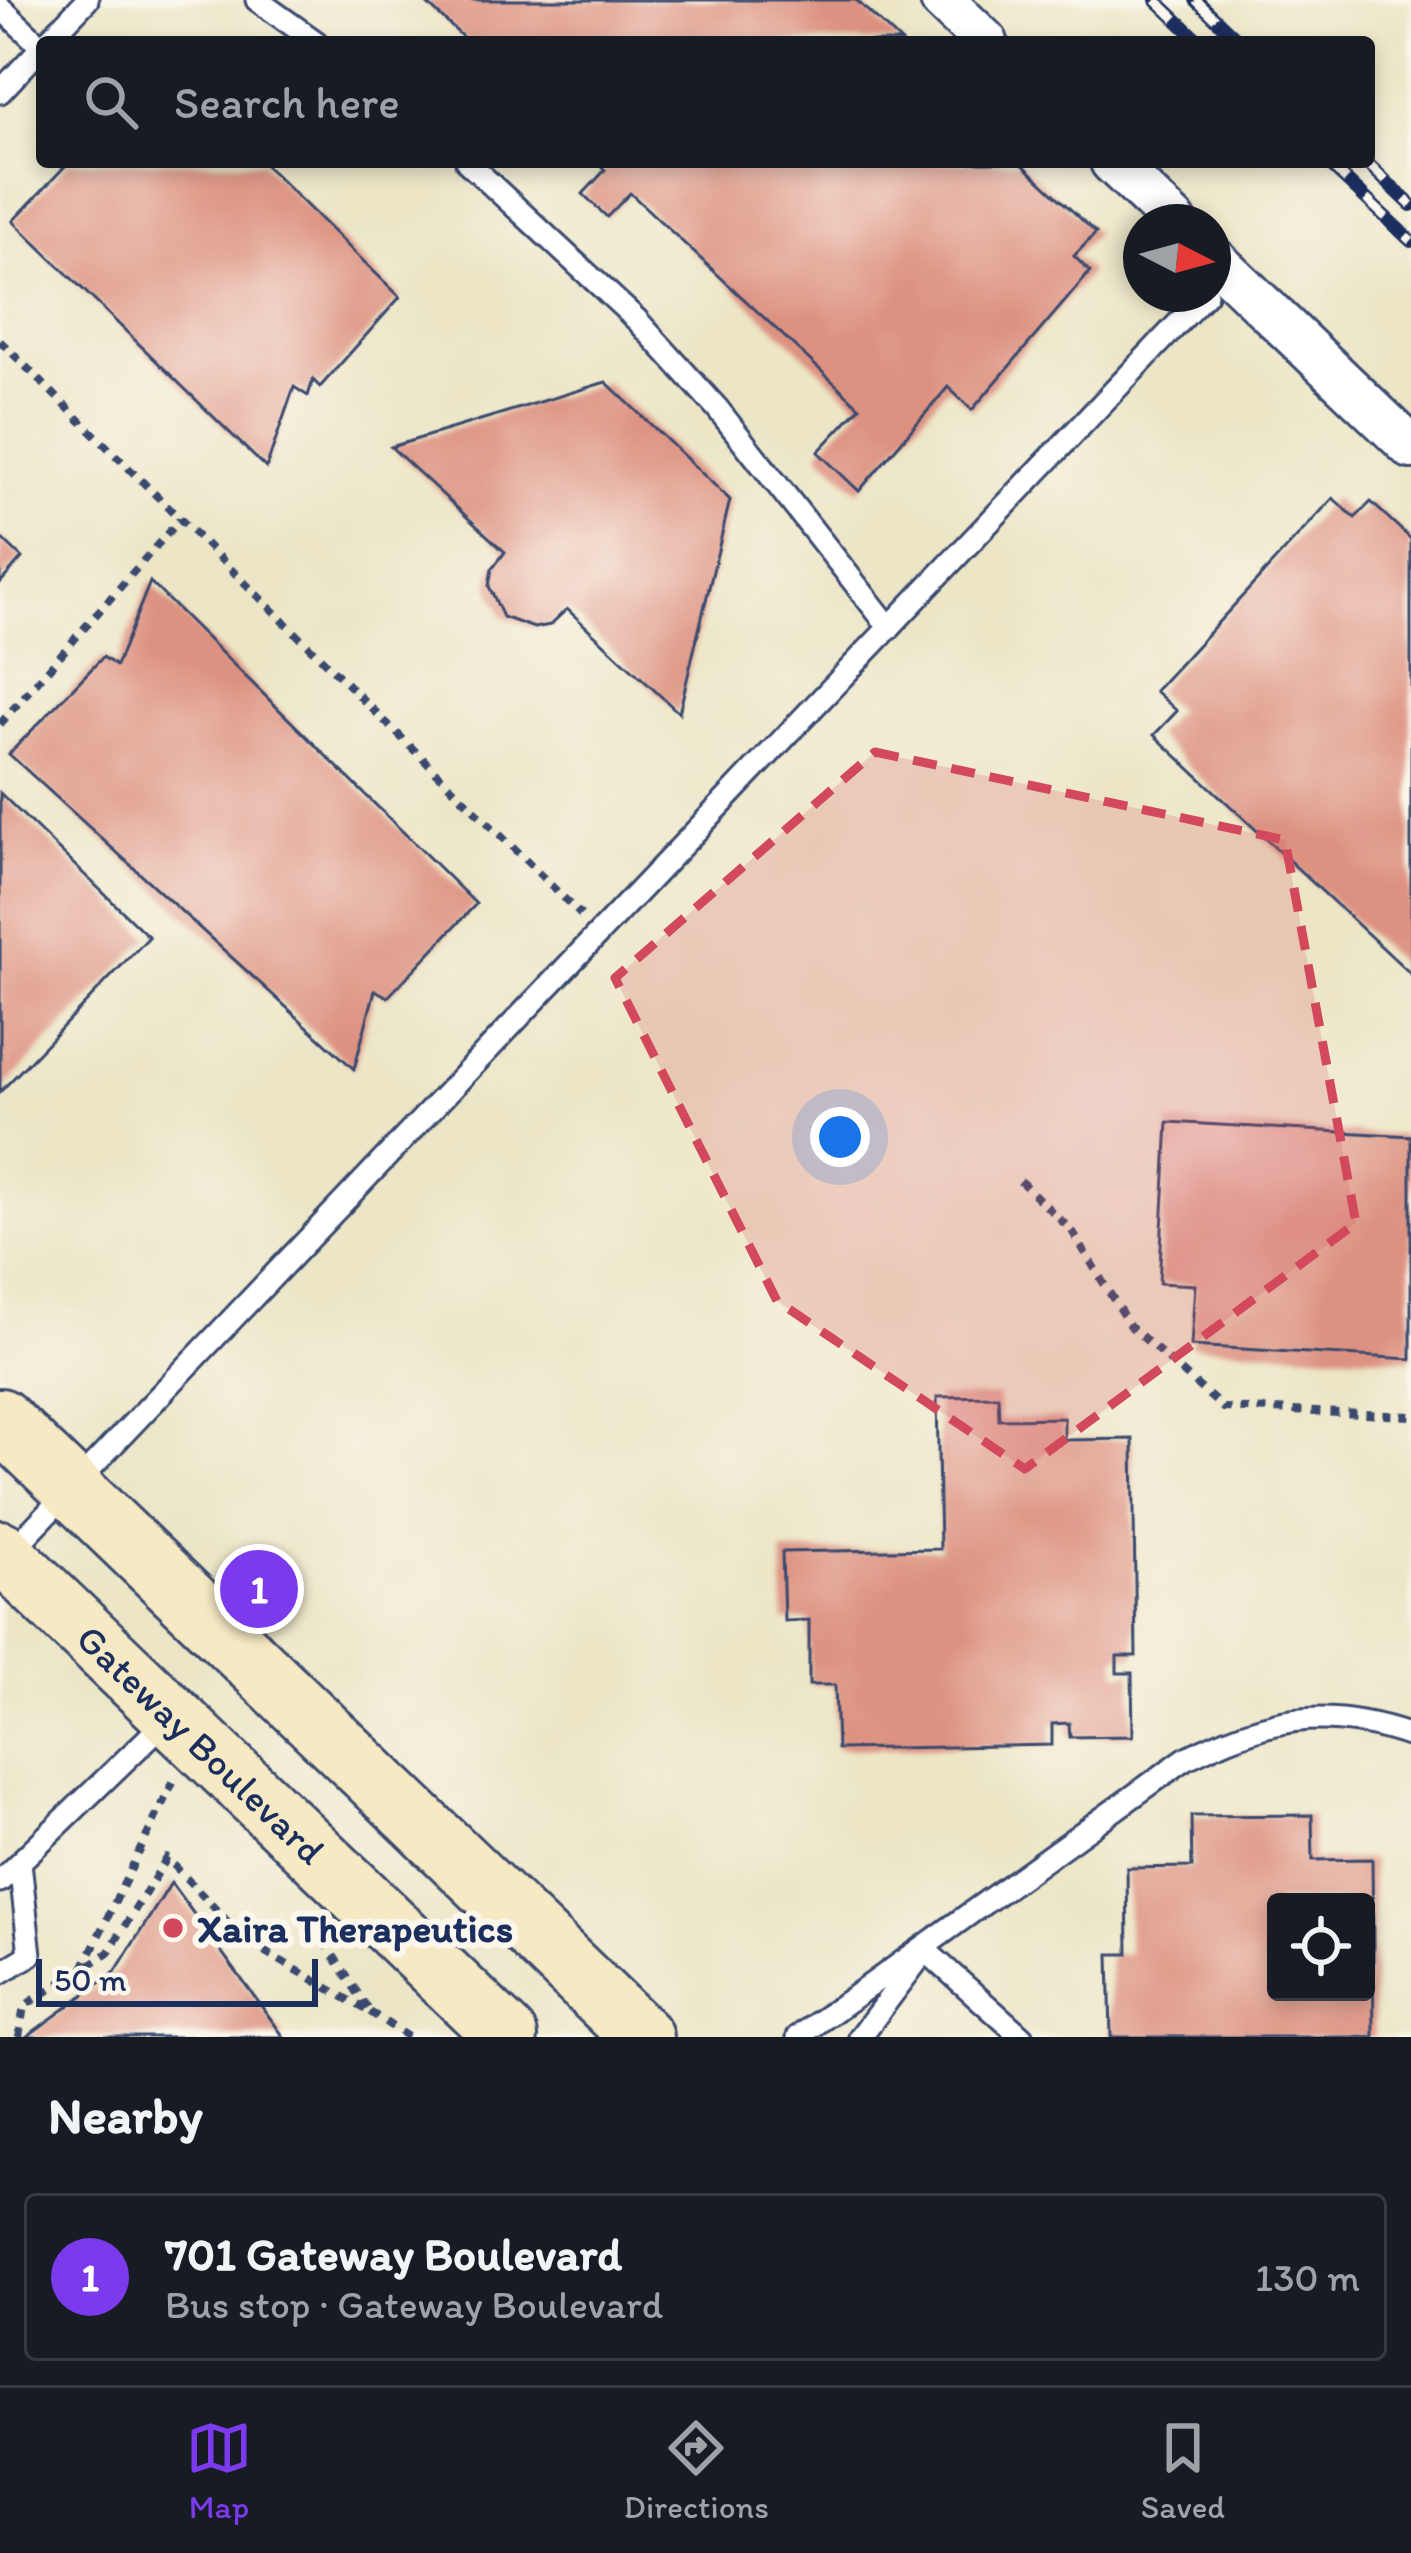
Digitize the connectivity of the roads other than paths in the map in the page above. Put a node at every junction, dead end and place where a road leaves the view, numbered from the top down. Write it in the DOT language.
graph roads {
  1 [pos="87,0"];
  2 [pos="257,0"];
  3 [pos="942,0"];
  4 [pos="0,7"];
  5 [pos="53,36"];
  6 [pos="308,36"];
  7 [pos="980,36"];
  8 [pos="36,39"];
  9 [pos="36,54"];
  10 [pos="0,92"];
  11 [pos="473,168"];
  12 [pos="1118,168"];
  13 [pos="1156,204"];
  14 [pos="1231,292"];
  15 [pos="1183,312"];
  16 [pos="1411,447"];
  17 [pos="890,628"];
  18 [pos="0,1419"];
  19 [pos="71,1490"];
  20 [pos="2,1556"];
  21 [pos="1411,1736"];
  22 [pos="176,1740"];
  23 [pos="20,1862"];
  24 [pos="0,1881"];
  25 [pos="925,1950"];
  26 [pos="0,1973"];
  27 [pos="507,2037"];
  28 [pos="642,2037"];
  29 [pos="798,2037"];
  30 [pos="860,2037"];
  31 [pos="1022,2037"];
  1 -- 5 [label="lane"];
  2 -- 6 [label="lane"];
  3 -- 7 [label="street"];
  4 -- 8 [label="lane"];
  9 -- 10 [label="lane"];
  11 -- 17 [label="lane"];
  12 -- 13 [label="street"];
  14 -- 16 [label="street"];
  15 -- 17 [label="lane"];
  17 -- 19 [label="lane"];
  18 -- 19 [label="main road"];
  19 -- 20 [label="lane"];
  19 -- 28 [label="main road"];
  20 -- 22 [label="main road, Gateway Boulevard"];
  21 -- 25 [label="lane"];
  22 -- 23 [label="lane"];
  22 -- 27 [label="main road, Gateway Boulevard"];
  23 -- 24 [label="lane"];
  23 -- 26 [label="lane"];
  25 -- 29 [label="lane"];
  25 -- 30 [label="lane"];
  25 -- 31 [label="lane"];
}
